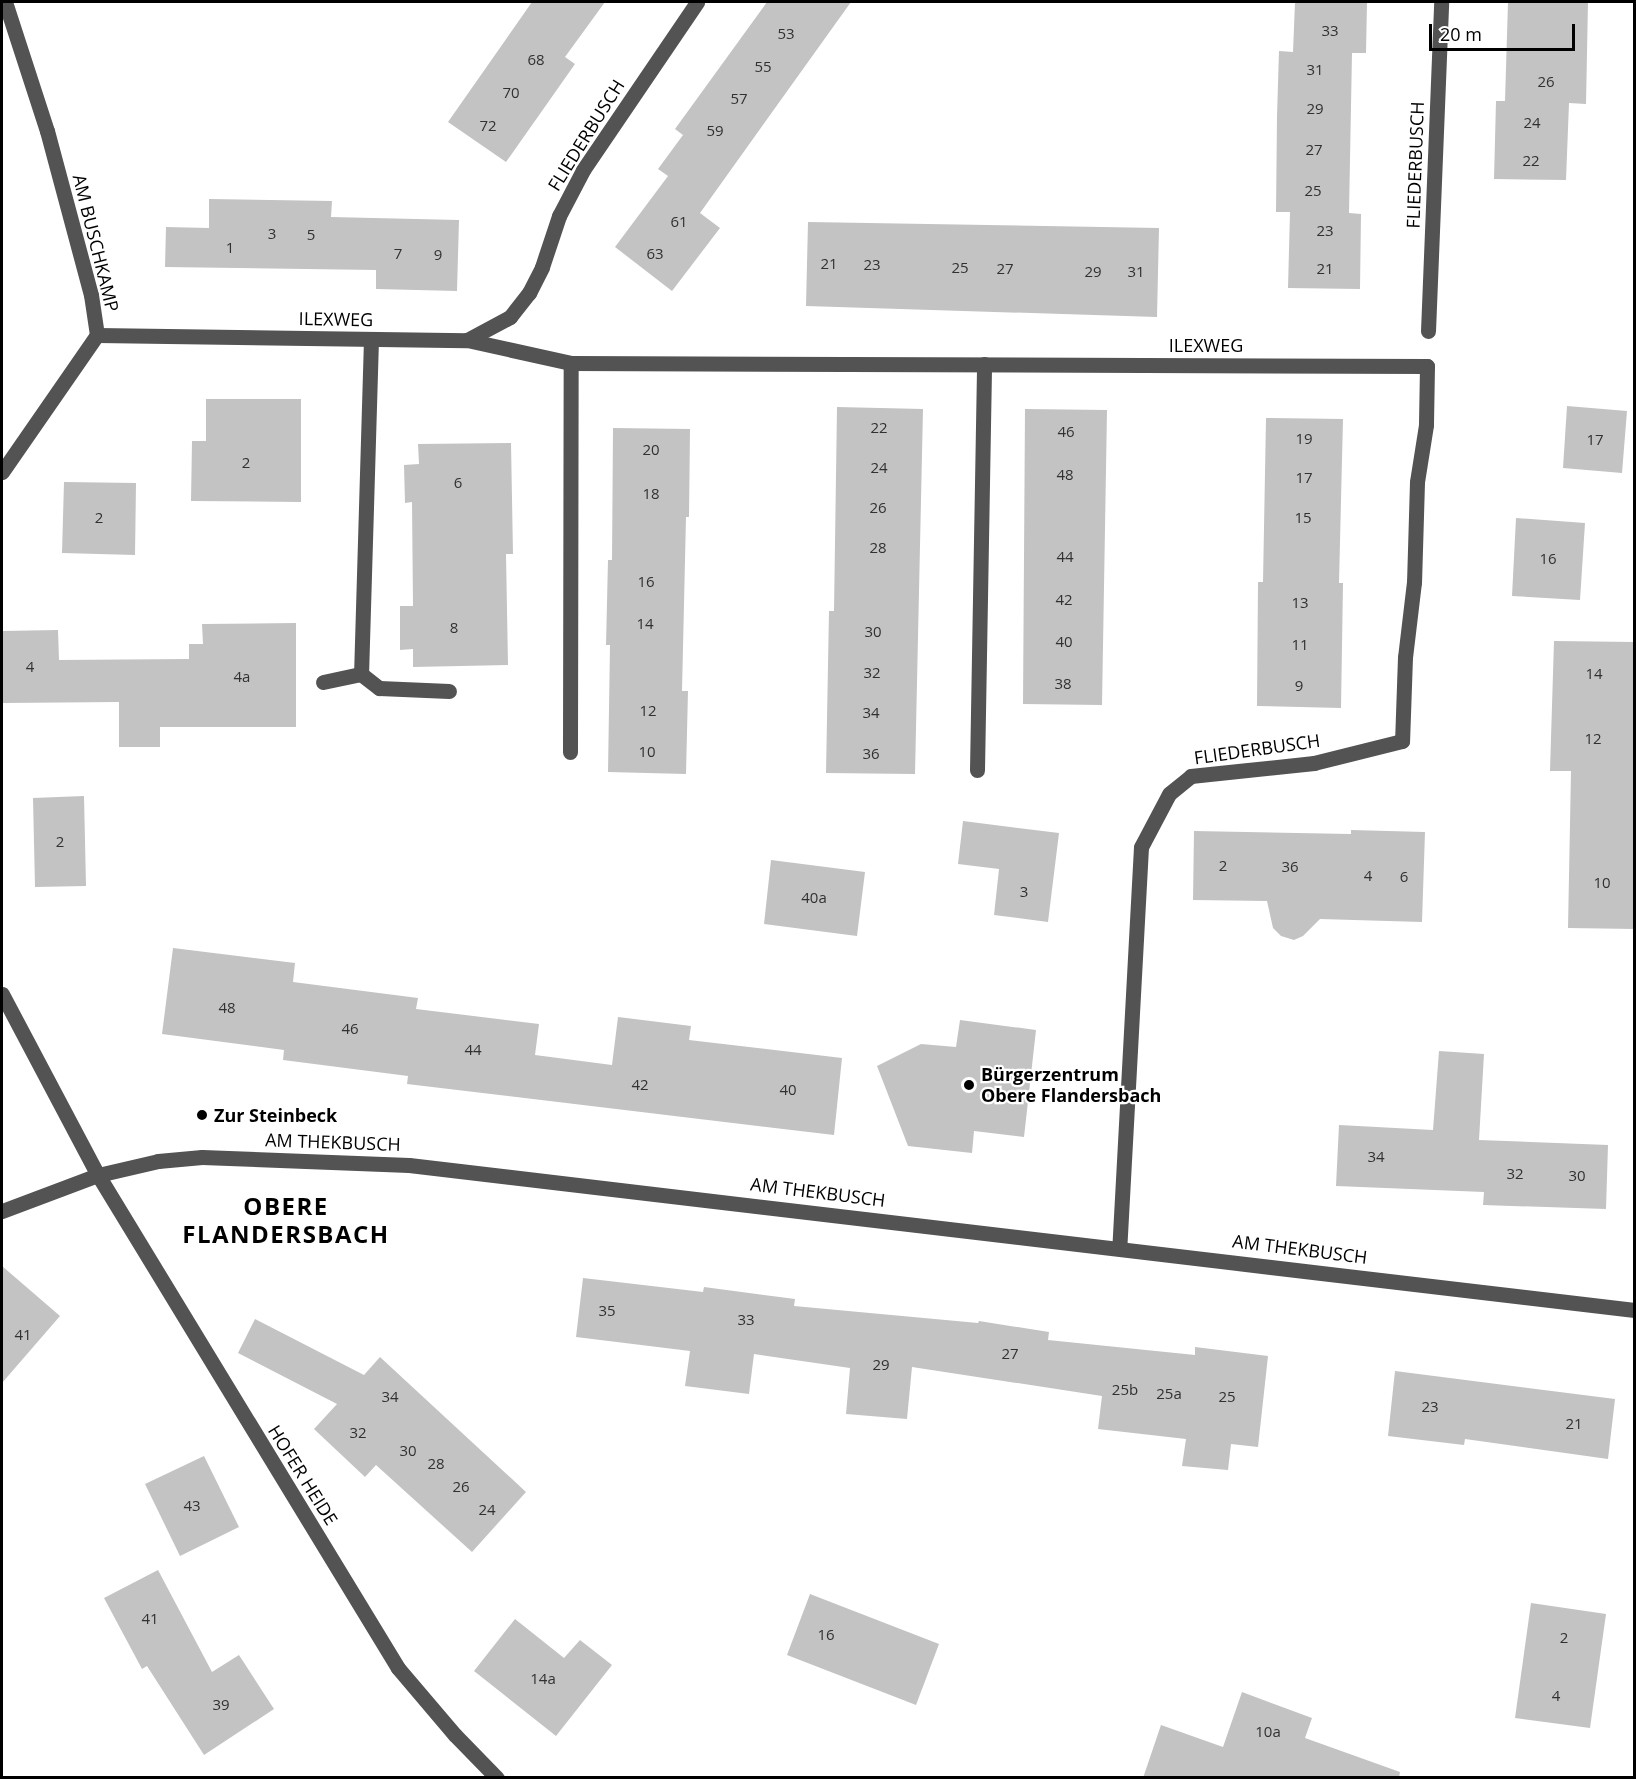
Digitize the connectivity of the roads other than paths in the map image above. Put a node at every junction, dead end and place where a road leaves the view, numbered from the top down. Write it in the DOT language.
graph roads {
  1 [pos="5,2"];
  2 [pos="697,2"];
  3 [pos="1441,2"];
  4 [pos="1428,331"];
  5 [pos="97,335"];
  6 [pos="371,339"];
  7 [pos="467,340"];
  8 [pos="571,363"];
  9 [pos="984,364"];
  10 [pos="1427,366"];
  11 [pos="2,472"];
  12 [pos="362,674"];
  13 [pos="323,682"];
  14 [pos="449,691"];
  15 [pos="570,752"];
  16 [pos="976,770"];
  17 [pos="2,994"];
  18 [pos="98,1175"];
  19 [pos="2,1211"];
  20 [pos="1119,1247"];
  21 [pos="1635,1310"];
  22 [pos="497,1778"];
  1 -- 5 [label="street, AM BUSCHKAMP"];
  2 -- 7 [label="street, FLIEDERBUSCH"];
  3 -- 4 [label="street, FLIEDERBUSCH"];
  5 -- 6 [label="street, ILEXWEG"];
  5 -- 11 [label="street, AM BUSCHKAMP"];
  6 -- 7 [label="street, ILEXWEG"];
  6 -- 12 [label="street"];
  7 -- 8 [label="street, ILEXWEG"];
  8 -- 9 [label="street, ILEXWEG"];
  8 -- 15 [label="street"];
  9 -- 10 [label="street, ILEXWEG"];
  9 -- 16 [label="street"];
  10 -- 20 [label="street, FLIEDERBUSCH"];
  12 -- 13 [label="street"];
  12 -- 14 [label="street"];
  17 -- 18 [label="street"];
  18 -- 19 [label="street, AM THEKBUSCH"];
  18 -- 20 [label="street, AM THEKBUSCH"];
  18 -- 22 [label="street, HOFER HEIDE"];
  20 -- 21 [label="street, AM THEKBUSCH"];
}
